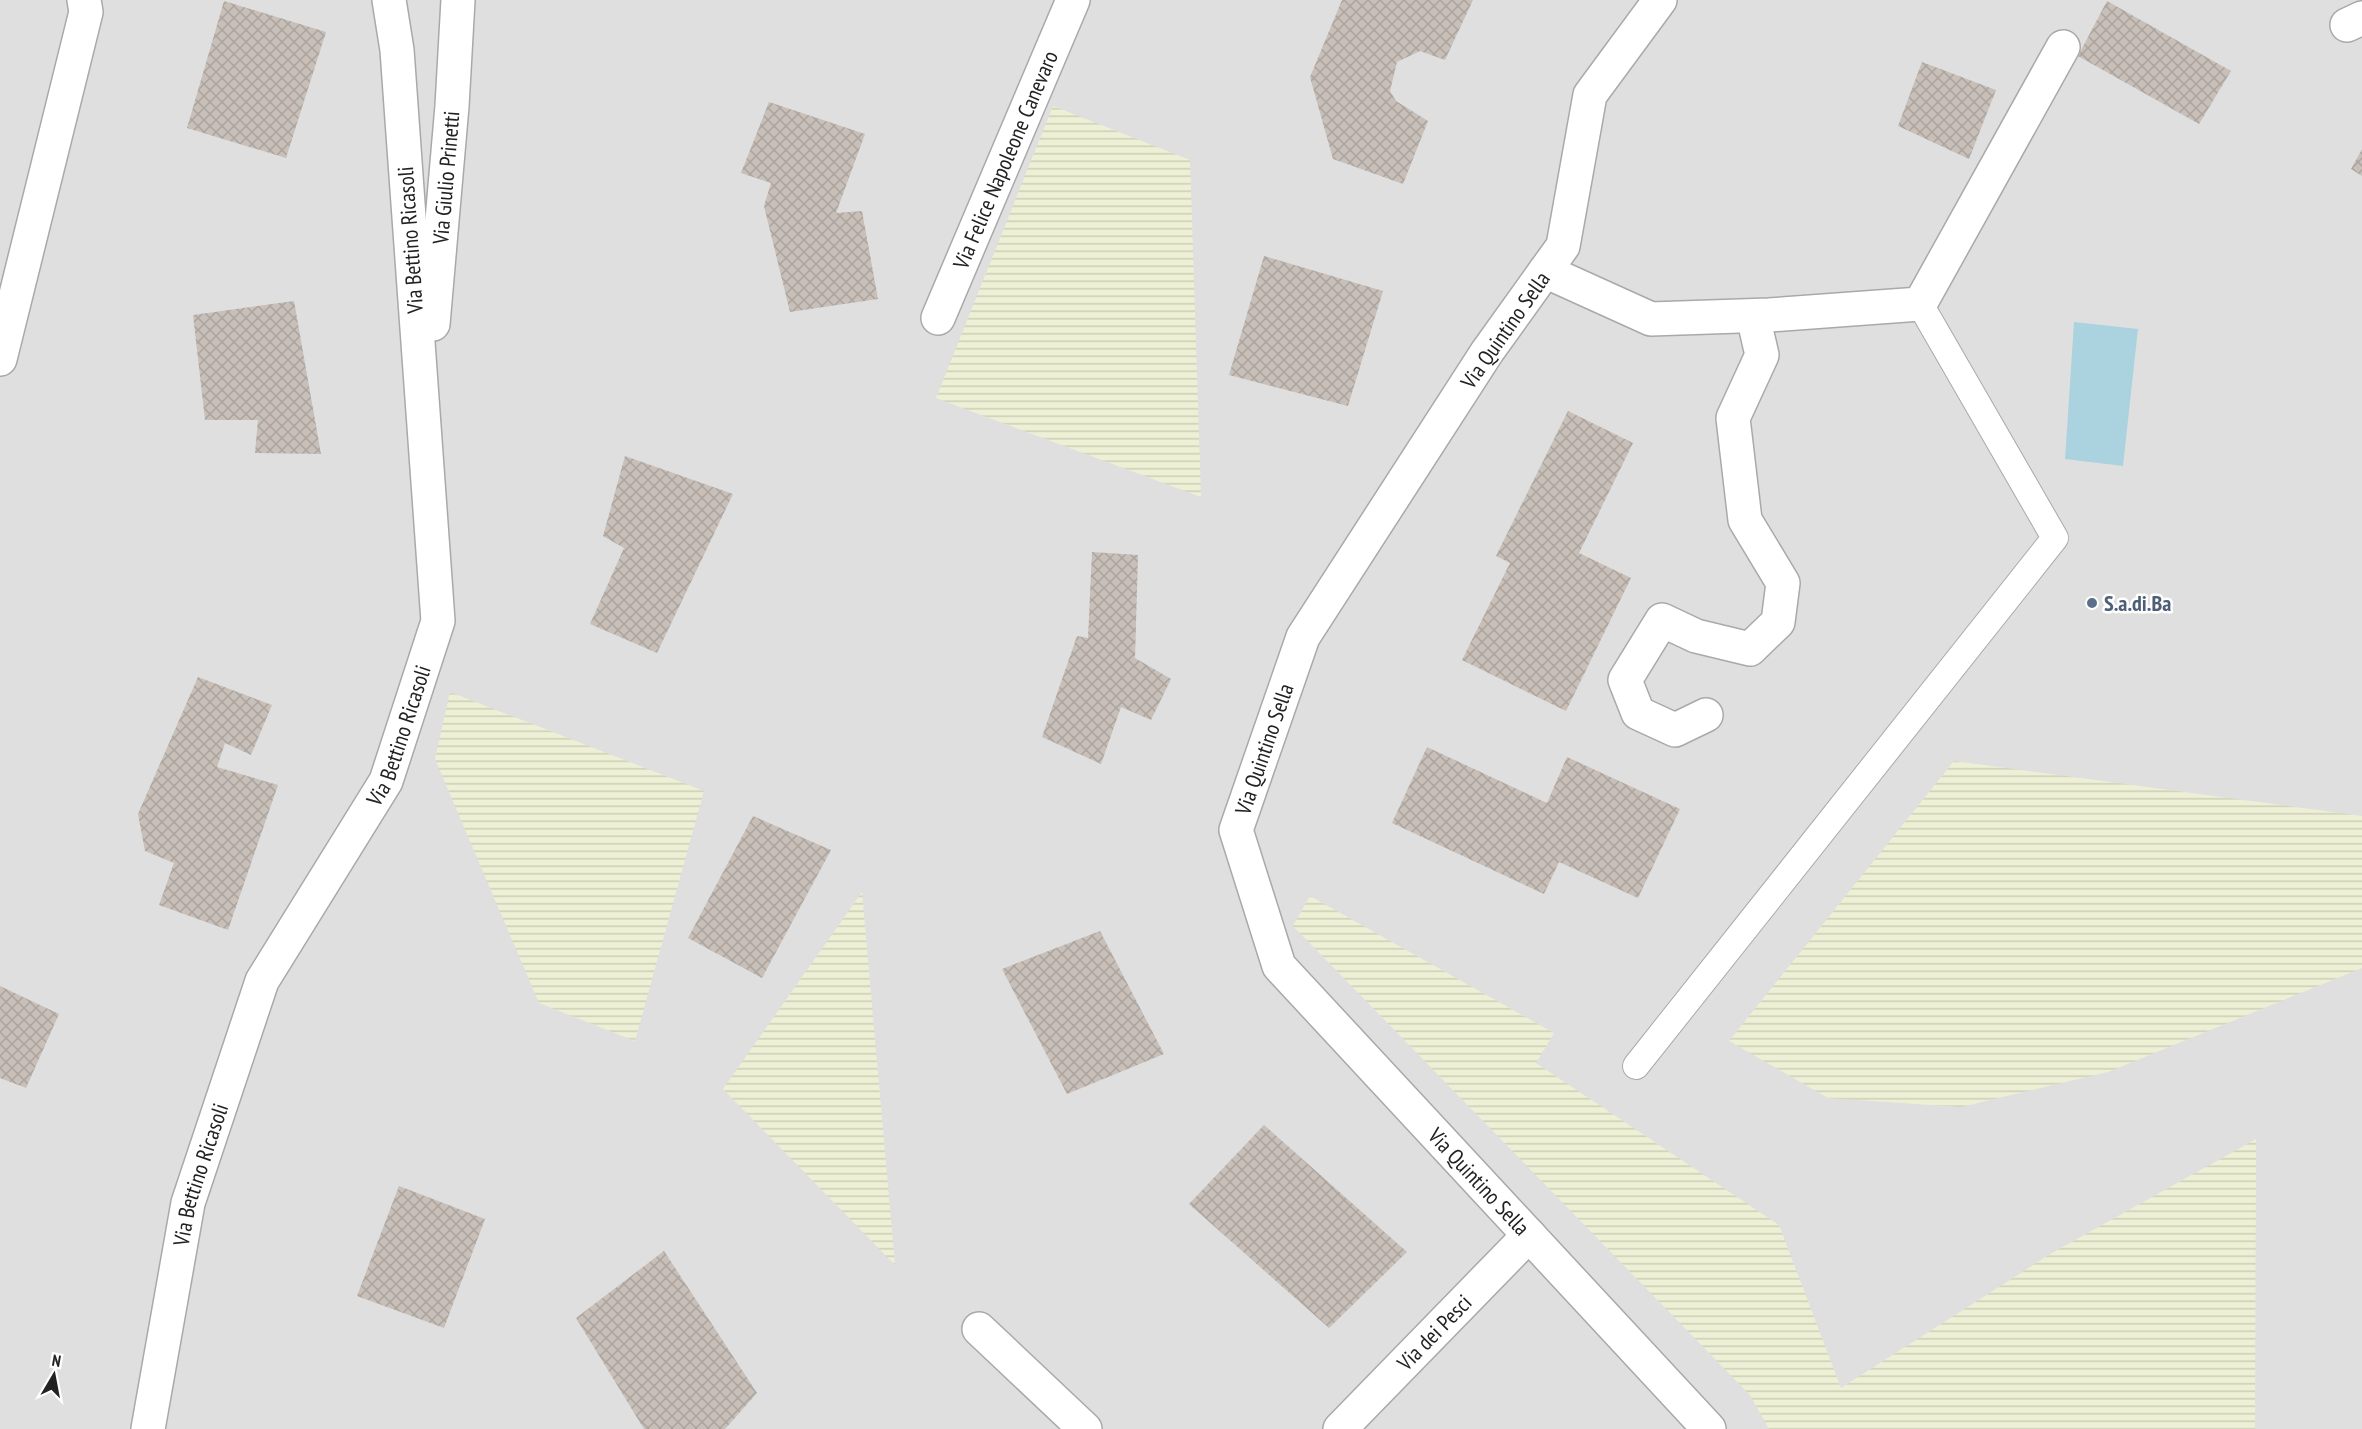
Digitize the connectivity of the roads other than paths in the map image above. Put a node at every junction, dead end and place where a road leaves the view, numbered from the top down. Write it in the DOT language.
graph roads {
  1 [pos="84,0"];
  2 [pos="389,0"];
  3 [pos="458,0"];
  4 [pos="1073,0"];
  5 [pos="1660,0"];
  6 [pos="2062,47"];
  7 [pos="1545,272"];
  8 [pos="1920,304"];
  9 [pos="1753,316"];
  10 [pos="938,318"];
  11 [pos="0,359"];
  12 [pos="424,426"];
  13 [pos="1706,715"];
  14 [pos="1636,1066"];
  15 [pos="1528,1235"];
  16 [pos="979,1329"];
  17 [pos="148,1429"];
  18 [pos="1085,1429"];
  19 [pos="1340,1429"];
  20 [pos="1709,1429"];
  1 -- 11 [label="street"];
  2 -- 12 [label="street, Via Bettino Ricasoli"];
  3 -- 12 [label="street, Via Giulio Prinetti"];
  4 -- 10 [label="street, Via Felice Napoleone Canevaro"];
  5 -- 7 [label="street, Via Quintino Sella"];
  6 -- 8 [label="street"];
  7 -- 9 [label="street"];
  7 -- 15 [label="street, Via Quintino Sella"];
  8 -- 9 [label="street"];
  8 -- 14 [label="lane"];
  9 -- 13 [label="street"];
  12 -- 17 [label="street, Via Bettino Ricasoli"];
  15 -- 19 [label="street, Via dei Pesci"];
  15 -- 20 [label="street, Via Quintino Sella"];
  16 -- 18 [label="street"];
}
